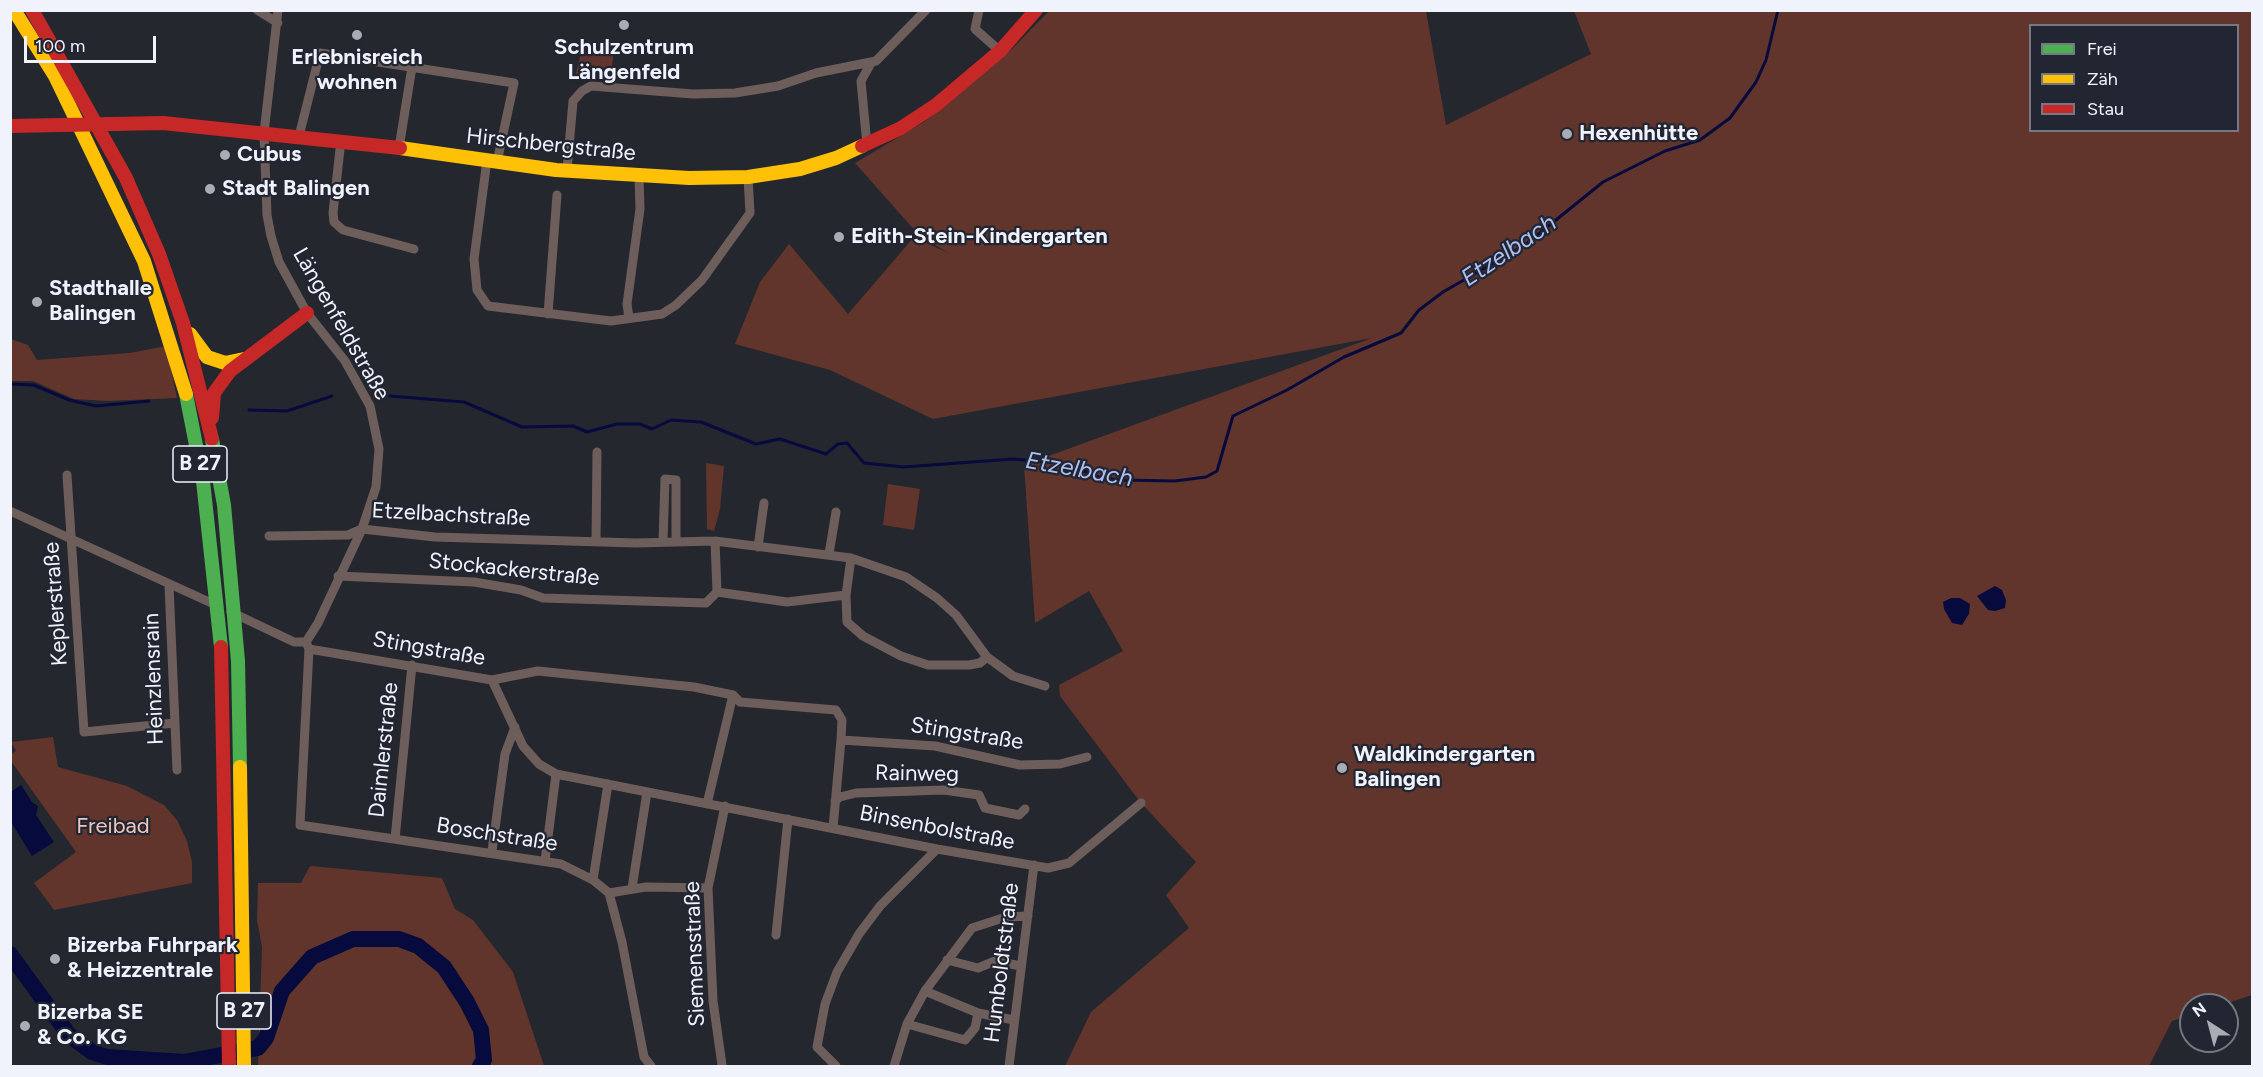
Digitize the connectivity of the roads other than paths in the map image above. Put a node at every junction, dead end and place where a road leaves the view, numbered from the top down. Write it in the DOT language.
graph roads {
  1 [pos="14,10"];
  2 [pos="32,10"];
  3 [pos="257,10"];
  4 [pos="278,10"];
  5 [pos="926,10"];
  6 [pos="979,10"];
  7 [pos="1035,11"];
  8 [pos="278,23"];
  9 [pos="1000,51"];
  10 [pos="871,63"];
  11 [pos="412,67"];
  12 [pos="10,126"];
  13 [pos="264,133"];
  14 [pos="299,136"];
  15 [pos="341,140"];
  16 [pos="867,145"];
  17 [pos="399,148"];
  18 [pos="492,161"];
  19 [pos="567,170"];
  20 [pos="639,175"];
  21 [pos="748,177"];
  22 [pos="557,195"];
  23 [pos="414,249"];
  24 [pos="307,313"];
  25 [pos="548,314"];
  26 [pos="628,318"];
  27 [pos="183,323"];
  28 [pos="245,359"];
  29 [pos="211,435"];
  30 [pos="597,452"];
  31 [pos="67,475"];
  32 [pos="764,503"];
  33 [pos="10,511"];
  34 [pos="836,512"];
  35 [pos="362,529"];
  36 [pos="269,536"];
  37 [pos="72,541"];
  38 [pos="715,541"];
  39 [pos="596,542"];
  40 [pos="663,542"];
  41 [pos="676,542"];
  42 [pos="758,547"];
  43 [pos="830,554"];
  44 [pos="851,558"];
  45 [pos="338,576"];
  46 [pos="169,585"];
  47 [pos="717,592"];
  48 [pos="846,595"];
  49 [pos="308,645"];
  50 [pos="987,657"];
  51 [pos="412,664"];
  52 [pos="492,680"];
  53 [pos="1045,686"];
  54 [pos="733,695"];
  55 [pos="175,723"];
  56 [pos="515,728"];
  57 [pos="841,740"];
  58 [pos="1087,757"];
  59 [pos="177,770"];
  60 [pos="556,774"];
  61 [pos="608,784"];
  62 [pos="647,792"];
  63 [pos="835,801"];
  64 [pos="1141,803"];
  65 [pos="707,804"];
  66 [pos="725,806"];
  67 [pos="1025,809"];
  68 [pos="788,819"];
  69 [pos="833,828"];
  70 [pos="395,839"];
  71 [pos="936,849"];
  72 [pos="492,851"];
  73 [pos="545,861"];
  74 [pos="1034,865"];
  75 [pos="593,880"];
  76 [pos="632,888"];
  77 [pos="708,888"];
  78 [pos="609,893"];
  79 [pos="1028,916"];
  80 [pos="776,935"];
  81 [pos="946,960"];
  82 [pos="1021,966"];
  83 [pos="925,991"];
  84 [pos="978,1013"];
  85 [pos="1014,1020"];
  86 [pos="907,1024"];
  87 [pos="722,1065"];
  88 [pos="229,1066"];
  89 [pos="244,1066"];
  90 [pos="651,1066"];
  91 [pos="836,1066"];
  92 [pos="894,1066"];
  93 [pos="1009,1066"];
  1 -- 88 [label="main road, B 27"];
  2 -- 27 [label="main road, B 27"];
  3 -- 8 [label="street"];
  4 -- 8 [label="street, Längenfeldstraße"];
  5 -- 10 [label="street"];
  6 -- 9 [label="street"];
  7 -- 9 [label="main road, Hirschbergstraße"];
  8 -- 13 [label="street, Längenfeldstraße"];
  9 -- 16 [label="main road, Hirschbergstraße"];
  10 -- 16 [label="street"];
  10 -- 19 [label="street"];
  11 -- 14 [label="street"];
  11 -- 17 [label="street"];
  11 -- 18 [label="street"];
  12 -- 13 [label="main road, Hirschbergstraße"];
  13 -- 14 [label="main road, Hirschbergstraße"];
  13 -- 24 [label="street, Längenfeldstraße"];
  14 -- 15 [label="main road, Hirschbergstraße"];
  15 -- 17 [label="main road, Hirschbergstraße"];
  15 -- 23 [label="street"];
  16 -- 21 [label="main road, Hirschbergstraße"];
  17 -- 18 [label="main road, Hirschbergstraße"];
  18 -- 19 [label="main road, Hirschbergstraße"];
  18 -- 25 [label="street"];
  19 -- 20 [label="main road, Hirschbergstraße"];
  20 -- 21 [label="main road, Hirschbergstraße"];
  20 -- 26 [label="street"];
  21 -- 26 [label="street"];
  22 -- 25 [label="street"];
  24 -- 28 [label="main road"];
  24 -- 35 [label="street, Längenfeldstraße"];
  25 -- 26 [label="street"];
  27 -- 28 [label="main road"];
  27 -- 29 [label="main road, B 27"];
  28 -- 29 [label="main road"];
  29 -- 89 [label="main road, B 27"];
  30 -- 39 [label="street"];
  31 -- 37 [label="street, Keplerstraße"];
  32 -- 42 [label="street"];
  33 -- 37 [label="street, Stingstraße"];
  34 -- 43 [label="street"];
  35 -- 36 [label="street, Etzelbachstraße"];
  35 -- 39 [label="street, Etzelbachstraße"];
  35 -- 45 [label="street, Längenfeldstraße"];
  37 -- 46 [label="street, Stingstraße"];
  37 -- 55 [label="street, Keplerstraße"];
  38 -- 41 [label="street, Etzelbachstraße"];
  38 -- 42 [label="street, Etzelbachstraße"];
  38 -- 47 [label="street"];
  39 -- 40 [label="street, Etzelbachstraße"];
  40 -- 41 [label="street, Etzelbachstraße"];
  40 -- 41 [label="street"];
  42 -- 43 [label="street, Etzelbachstraße"];
  43 -- 44 [label="street, Etzelbachstraße"];
  44 -- 48 [label="street"];
  44 -- 50 [label="street, Etzelbachstraße"];
  45 -- 47 [label="street, Stockackerstraße"];
  45 -- 49 [label="street, Längenfeldstraße"];
  46 -- 49 [label="street, Stingstraße"];
  46 -- 55 [label="street, Heinzlensrain"];
  47 -- 48 [label="street"];
  48 -- 50 [label="street"];
  49 -- 51 [label="street, Stingstraße"];
  49 -- 70 [label="street, Boschstraße"];
  50 -- 53 [label="street, Etzelbachstraße"];
  51 -- 52 [label="street, Stingstraße"];
  51 -- 70 [label="street, Daimlerstraße"];
  52 -- 54 [label="street, Stingstraße"];
  52 -- 56 [label="street, Binsenbolstraße"];
  54 -- 57 [label="street, Stingstraße"];
  54 -- 65 [label="street"];
  55 -- 59 [label="street, Heinzlensrain"];
  56 -- 60 [label="street, Binsenbolstraße"];
  56 -- 72 [label="street"];
  57 -- 58 [label="street, Stingstraße"];
  57 -- 63 [label="street, Stingstraße"];
  60 -- 61 [label="street, Binsenbolstraße"];
  60 -- 73 [label="street"];
  61 -- 62 [label="street, Binsenbolstraße"];
  61 -- 75 [label="street"];
  62 -- 65 [label="street, Binsenbolstraße"];
  62 -- 76 [label="street"];
  63 -- 67 [label="street, Rainweg"];
  63 -- 69 [label="street, Stingstraße"];
  64 -- 74 [label="street, Binsenbolstraße"];
  65 -- 66 [label="street, Binsenbolstraße"];
  66 -- 68 [label="street, Binsenbolstraße"];
  66 -- 77 [label="street, Siemensstraße"];
  68 -- 69 [label="street, Binsenbolstraße"];
  68 -- 80 [label="street"];
  69 -- 71 [label="street, Binsenbolstraße"];
  70 -- 72 [label="street, Boschstraße"];
  71 -- 74 [label="street, Binsenbolstraße"];
  71 -- 91 [label="street"];
  72 -- 73 [label="street, Boschstraße"];
  73 -- 75 [label="street, Boschstraße"];
  74 -- 79 [label="street, Humboldtstraße"];
  75 -- 78 [label="street, Boschstraße"];
  76 -- 77 [label="street"];
  76 -- 78 [label="street"];
  77 -- 87 [label="street, Siemensstraße"];
  78 -- 90 [label="street"];
  79 -- 81 [label="street"];
  79 -- 82 [label="street, Humboldtstraße"];
  81 -- 82 [label="street"];
  81 -- 83 [label="street"];
  82 -- 85 [label="street, Humboldtstraße"];
  83 -- 84 [label="street"];
  83 -- 86 [label="street"];
  84 -- 85 [label="street"];
  84 -- 86 [label="street"];
  85 -- 93 [label="street, Humboldtstraße"];
  86 -- 92 [label="street"];
}
